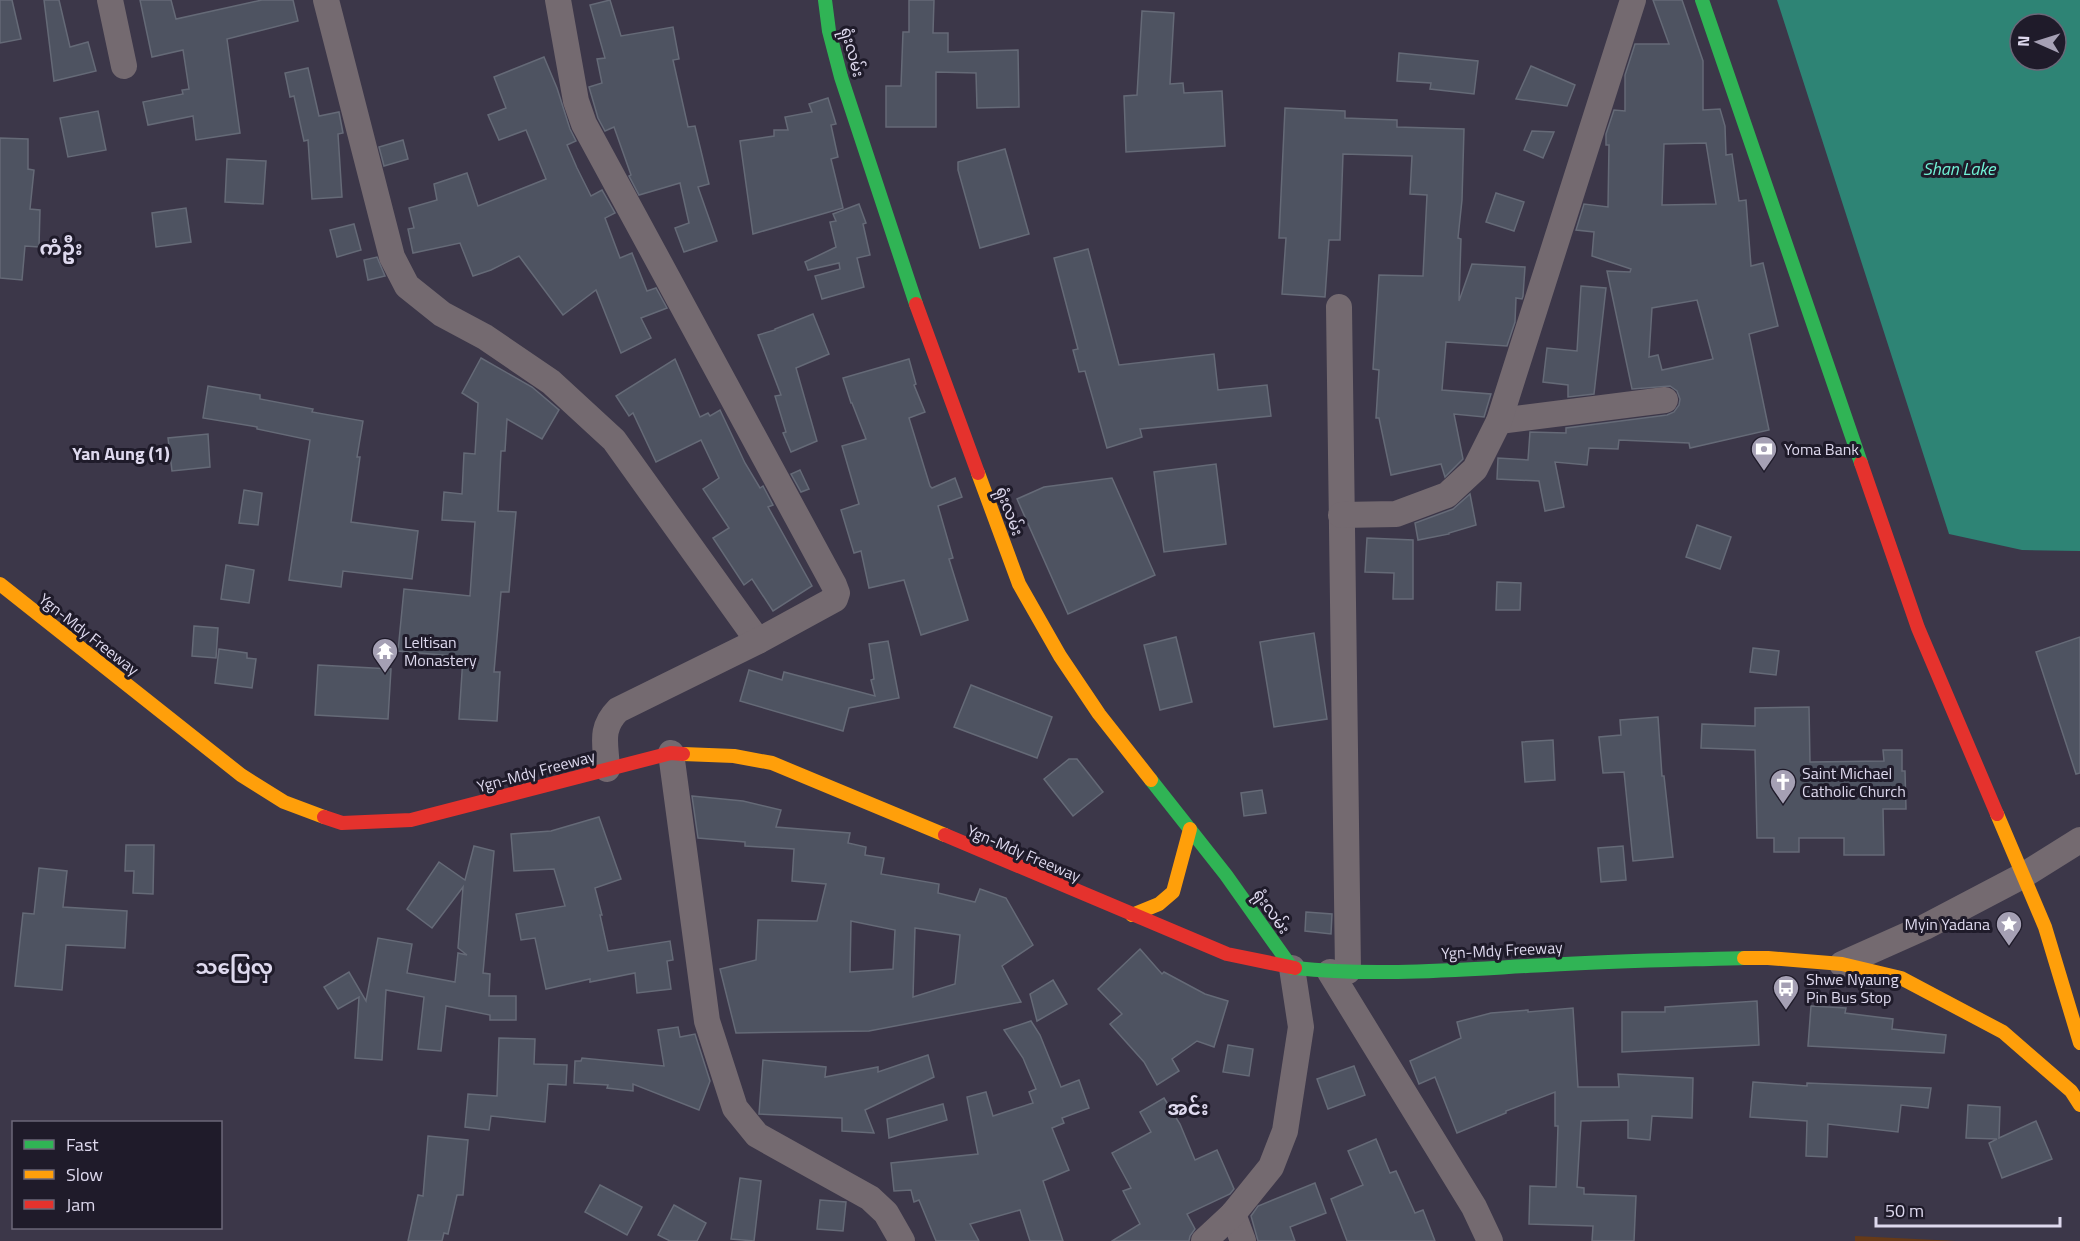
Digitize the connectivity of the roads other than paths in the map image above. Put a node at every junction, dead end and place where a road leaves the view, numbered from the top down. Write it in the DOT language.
graph roads {
  1 [pos="110,0"];
  2 [pos="326,0"];
  3 [pos="558,0"];
  4 [pos="825,0"];
  5 [pos="1633,0"];
  6 [pos="1702,0"];
  7 [pos="124,66"];
  8 [pos="1339,307"];
  9 [pos="1665,400"];
  10 [pos="1499,421"];
  11 [pos="1341,515"];
  12 [pos="0,584"];
  13 [pos="758,641"];
  14 [pos="671,753"];
  15 [pos="607,769"];
  16 [pos="1190,829"];
  17 [pos="2080,840"];
  18 [pos="2024,875"];
  19 [pos="1132,915"];
  20 [pos="1842,964"];
  21 [pos="1292,968"];
  22 [pos="1339,971"];
  23 [pos="2080,1043"];
  24 [pos="2080,1106"];
  25 [pos="1233,1214"];
  26 [pos="902,1241"];
  27 [pos="1204,1241"];
  28 [pos="1243,1241"];
  29 [pos="1490,1241"];
  1 -- 7 [label="street"];
  2 -- 13 [label="street"];
  3 -- 13 [label="street"];
  4 -- 16 [label="main road, ရုံးလမ်း"];
  5 -- 10 [label="street"];
  6 -- 18 [label="main road"];
  8 -- 11 [label="street"];
  9 -- 10 [label="street"];
  10 -- 11 [label="street"];
  11 -- 22 [label="street"];
  12 -- 15 [label="main road, Ygn-Mdy Freeway"];
  13 -- 15 [label="street"];
  14 -- 15 [label="main road, Ygn-Mdy Freeway"];
  14 -- 19 [label="main road, Ygn-Mdy Freeway"];
  14 -- 26 [label="street"];
  16 -- 19 [label="main road"];
  16 -- 21 [label="main road, ရုံးလမ်း"];
  17 -- 18 [label="street"];
  18 -- 20 [label="street"];
  18 -- 23 [label="main road"];
  19 -- 21 [label="main road, Ygn-Mdy Freeway"];
  20 -- 22 [label="main road, Ygn-Mdy Freeway"];
  20 -- 24 [label="main road, Ygn-Mdy Freeway"];
  21 -- 22 [label="main road, Ygn-Mdy Freeway"];
  21 -- 25 [label="street"];
  22 -- 29 [label="street"];
  25 -- 27 [label="street"];
  25 -- 28 [label="street"];
}
